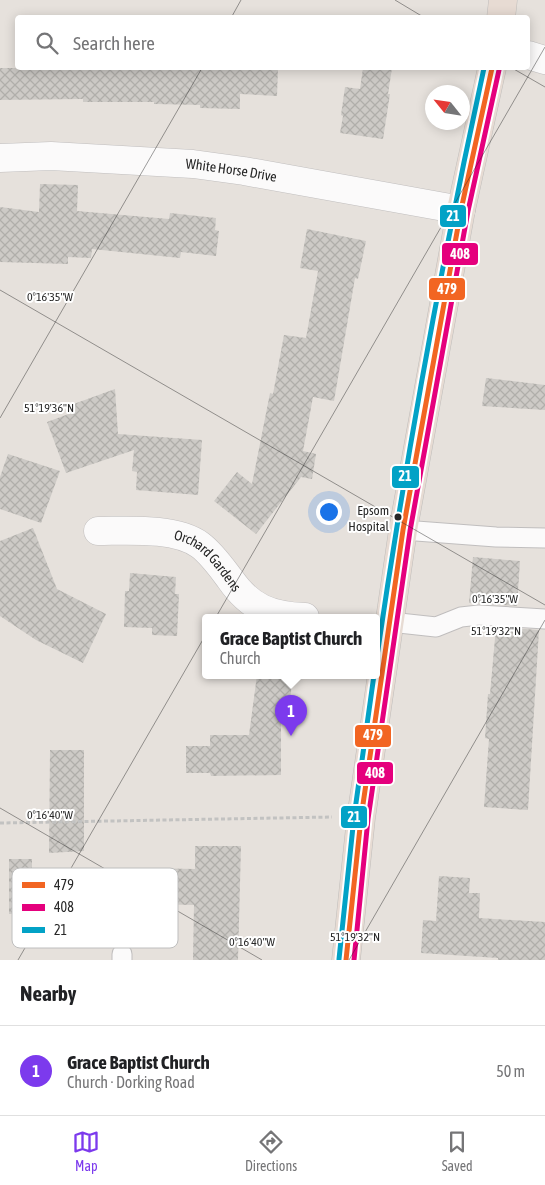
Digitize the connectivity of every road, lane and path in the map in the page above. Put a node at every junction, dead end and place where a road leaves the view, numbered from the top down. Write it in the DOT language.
graph roads {
  1 [pos="503,0"];
  2 [pos="501,15"];
  3 [pos="530,56"];
  4 [pos="545,60"];
  5 [pos="492,70"];
  6 [pos="0,158"];
  7 [pos="461,210"];
  8 [pos="98,530"];
  9 [pos="403,530"];
  10 [pos="545,538"];
  11 [pos="276,614"];
  12 [pos="545,619"];
  13 [pos="383,621"];
  14 [pos="380,648"];
  15 [pos="377,679"];
  16 [pos="361,818"];
  17 [pos="0,823"];
  18 [pos="346,960"];
  1 -- 2 [label="highway"];
  3 -- 4 [label="street"];
  5 -- 7 [label="highway"];
  6 -- 7 [label="street, White Horse Drive"];
  7 -- 9 [label="highway"];
  8 -- 11 [label="street, Orchard Gardens"];
  9 -- 10 [label="lane"];
  9 -- 13 [label="highway"];
  12 -- 13 [label="lane"];
  13 -- 14 [label="highway"];
  15 -- 16 [label="highway"];
  16 -- 17 [label="path"];
  16 -- 18 [label="highway"];
}
